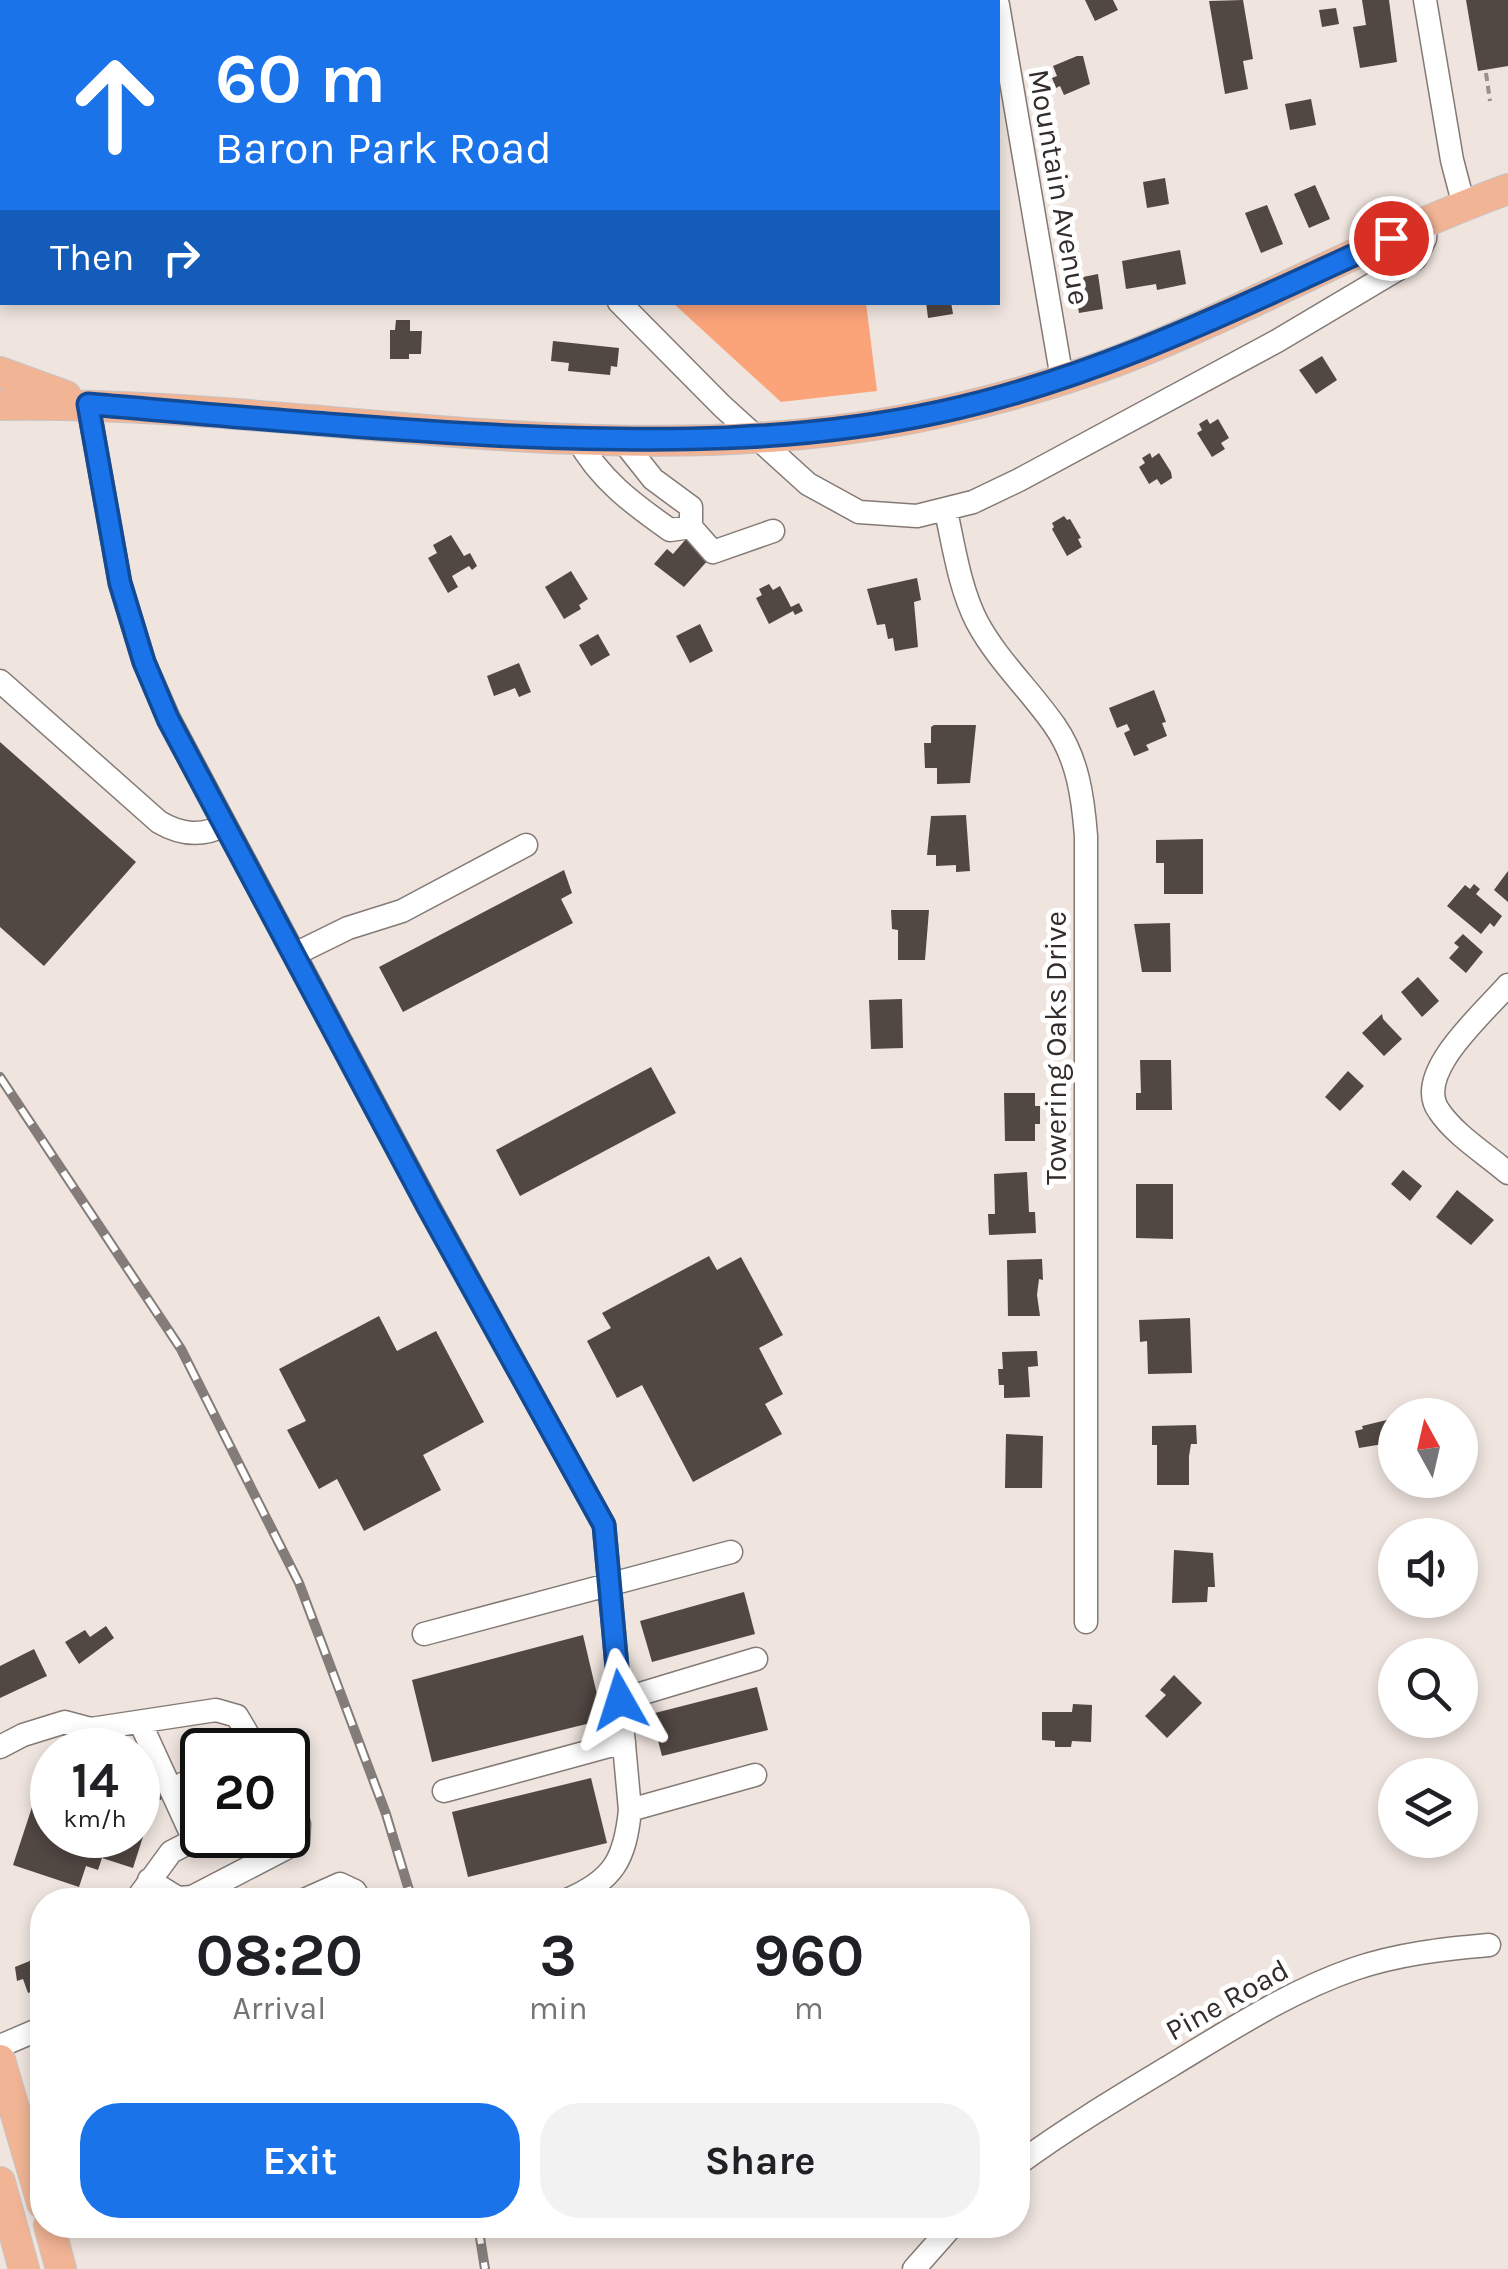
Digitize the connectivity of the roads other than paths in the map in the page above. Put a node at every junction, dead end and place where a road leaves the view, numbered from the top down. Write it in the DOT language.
graph roads {
  1 [pos="1424,0"];
  2 [pos="1000,20"];
  3 [pos="1507,188"];
  4 [pos="1464,206"];
  5 [pos="1426,223"];
  6 [pos="622,305"];
  7 [pos="0,372"];
  8 [pos="1062,379"];
  9 [pos="88,404"];
  10 [pos="0,405"];
  11 [pos="577,438"];
  12 [pos="757,438"];
  13 [pos="622,440"];
  14 [pos="946,511"];
  15 [pos="691,527"];
  16 [pos="773,532"];
  17 [pos="0,681"];
  18 [pos="226,825"];
  19 [pos="526,844"];
  20 [pos="294,954"];
  21 [pos="1508,985"];
  22 [pos="1508,1173"];
  23 [pos="732,1552"];
  24 [pos="609,1587"];
  25 [pos="1086,1622"];
  26 [pos="424,1634"];
  27 [pos="756,1659"];
  28 [pos="620,1700"];
  29 [pos="140,1722"];
  30 [pos="243,1728"];
  31 [pos="624,1742"];
  32 [pos="0,1746"];
  33 [pos="755,1775"];
  34 [pos="180,1785"];
  35 [pos="171,1790"];
  36 [pos="444,1791"];
  37 [pos="180,1805"];
  38 [pos="630,1810"];
  39 [pos="180,1848"];
  40 [pos="267,1858"];
  41 [pos="144,1888"];
  42 [pos="209,1888"];
  43 [pos="592,1888"];
  44 [pos="1489,1945"];
  45 [pos="30,2033"];
  46 [pos="0,2046"];
  47 [pos="0,2060"];
  48 [pos="1030,2155"];
  49 [pos="30,2161"];
  50 [pos="0,2182"];
  51 [pos="53,2238"];
  52 [pos="941,2238"];
  53 [pos="24,2269"];
  54 [pos="61,2269"];
  55 [pos="914,2269"];
  1 -- 4 [label="street"];
  2 -- 8 [label="street, Mountain Avenue"];
  3 -- 4 [label="main road"];
  4 -- 5 [label="main road"];
  5 -- 8 [label="main road"];
  5 -- 14 [label="street"];
  6 -- 12 [label="street"];
  7 -- 9 [label="main road"];
  8 -- 12 [label="main road"];
  9 -- 10 [label="main road"];
  9 -- 11 [label="main road"];
  9 -- 18 [label="street"];
  11 -- 13 [label="main road"];
  11 -- 15 [label="street"];
  12 -- 13 [label="main road"];
  12 -- 14 [label="street"];
  13 -- 15 [label="street"];
  14 -- 25 [label="street, Towering Oaks Drive"];
  15 -- 16 [label="street"];
  17 -- 18 [label="street"];
  18 -- 20 [label="street"];
  19 -- 20 [label="street"];
  20 -- 24 [label="street"];
  21 -- 22 [label="street"];
  23 -- 24 [label="street"];
  24 -- 26 [label="street"];
  24 -- 28 [label="street"];
  27 -- 28 [label="street"];
  28 -- 31 [label="street"];
  29 -- 30 [label="street"];
  29 -- 32 [label="street"];
  29 -- 35 [label="street"];
  31 -- 36 [label="street"];
  31 -- 38 [label="street"];
  33 -- 38 [label="street"];
  34 -- 35 [label="street"];
  35 -- 37 [label="street"];
  38 -- 43 [label="street"];
  39 -- 41 [label="street"];
  40 -- 42 [label="street"];
  44 -- 48 [label="street, Pine Road"];
  45 -- 46 [label="street"];
  47 -- 49 [label="main road"];
  50 -- 53 [label="main road"];
  51 -- 54 [label="main road"];
  52 -- 55 [label="street"];
}
